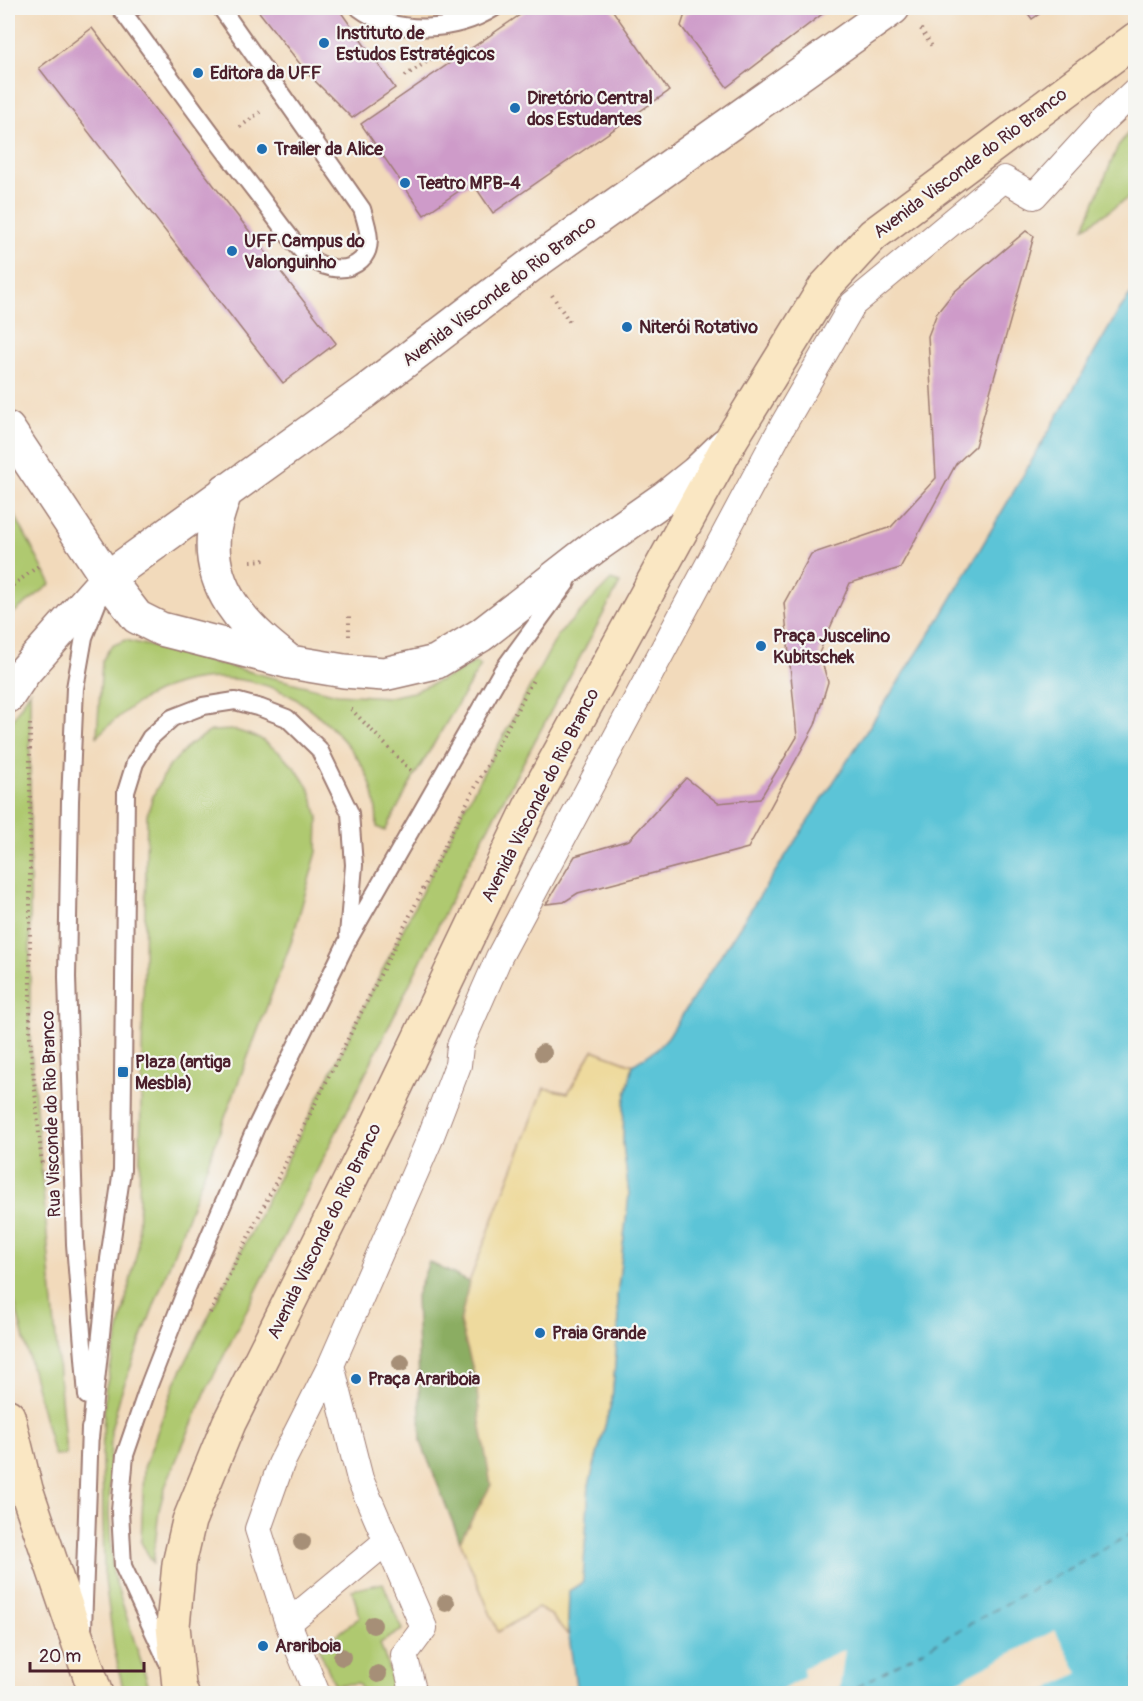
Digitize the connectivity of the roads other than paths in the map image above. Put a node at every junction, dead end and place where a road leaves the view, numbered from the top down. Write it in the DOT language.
graph roads {
  1 [pos="120,8"];
  2 [pos="221,8"];
  3 [pos="359,8"];
  4 [pos="494,8"];
  5 [pos="893,8"];
  6 [pos="1136,39"];
  7 [pos="1136,90"];
  8 [pos="8,429"];
  9 [pos="732,438"];
  10 [pos="226,490"];
  11 [pos="593,548"];
  12 [pos="107,578"];
  13 [pos="290,662"];
  14 [pos="19,705"];
  15 [pos="347,942"];
  16 [pos="331,1365"];
  17 [pos="8,1416"];
  18 [pos="90,1438"];
  19 [pos="17,1492"];
  20 [pos="387,1541"];
  21 [pos="288,1623"];
  22 [pos="82,1654"];
  23 [pos="180,1690"];
  24 [pos="96,1694"];
  25 [pos="317,1694"];
  26 [pos="414,1694"];
  1 -- 2 [label="lane"];
  3 -- 4 [label="lane"];
  5 -- 10 [label="street, Avenida Visconde do Rio Branco"];
  6 -- 9 [label="main road, Avenida Visconde do Rio Branco"];
  7 -- 16 [label="street"];
  8 -- 12 [label="street"];
  9 -- 11 [label="street"];
  9 -- 23 [label="main road, Avenida Visconde do Rio Branco"];
  10 -- 12 [label="street, Avenida Visconde do Rio Branco"];
  10 -- 13 [label="street"];
  11 -- 13 [label="street"];
  11 -- 15 [label="lane"];
  12 -- 13 [label="street"];
  12 -- 14 [label="street, Avenida Visconde do Rio Branco"];
  12 -- 18 [label="lane, Rua Visconde do Rio Branco"];
  15 -- 18 [label="lane"];
  15 -- 23 [label="lane"];
  16 -- 20 [label="street"];
  16 -- 21 [label="street"];
  17 -- 19 [label="main road"];
  18 -- 22 [label="lane, Rua Visconde do Rio Branco"];
  19 -- 22 [label="main road"];
  20 -- 21 [label="street"];
  20 -- 26 [label="street"];
  21 -- 25 [label="street"];
  22 -- 24 [label="main road"];
}
